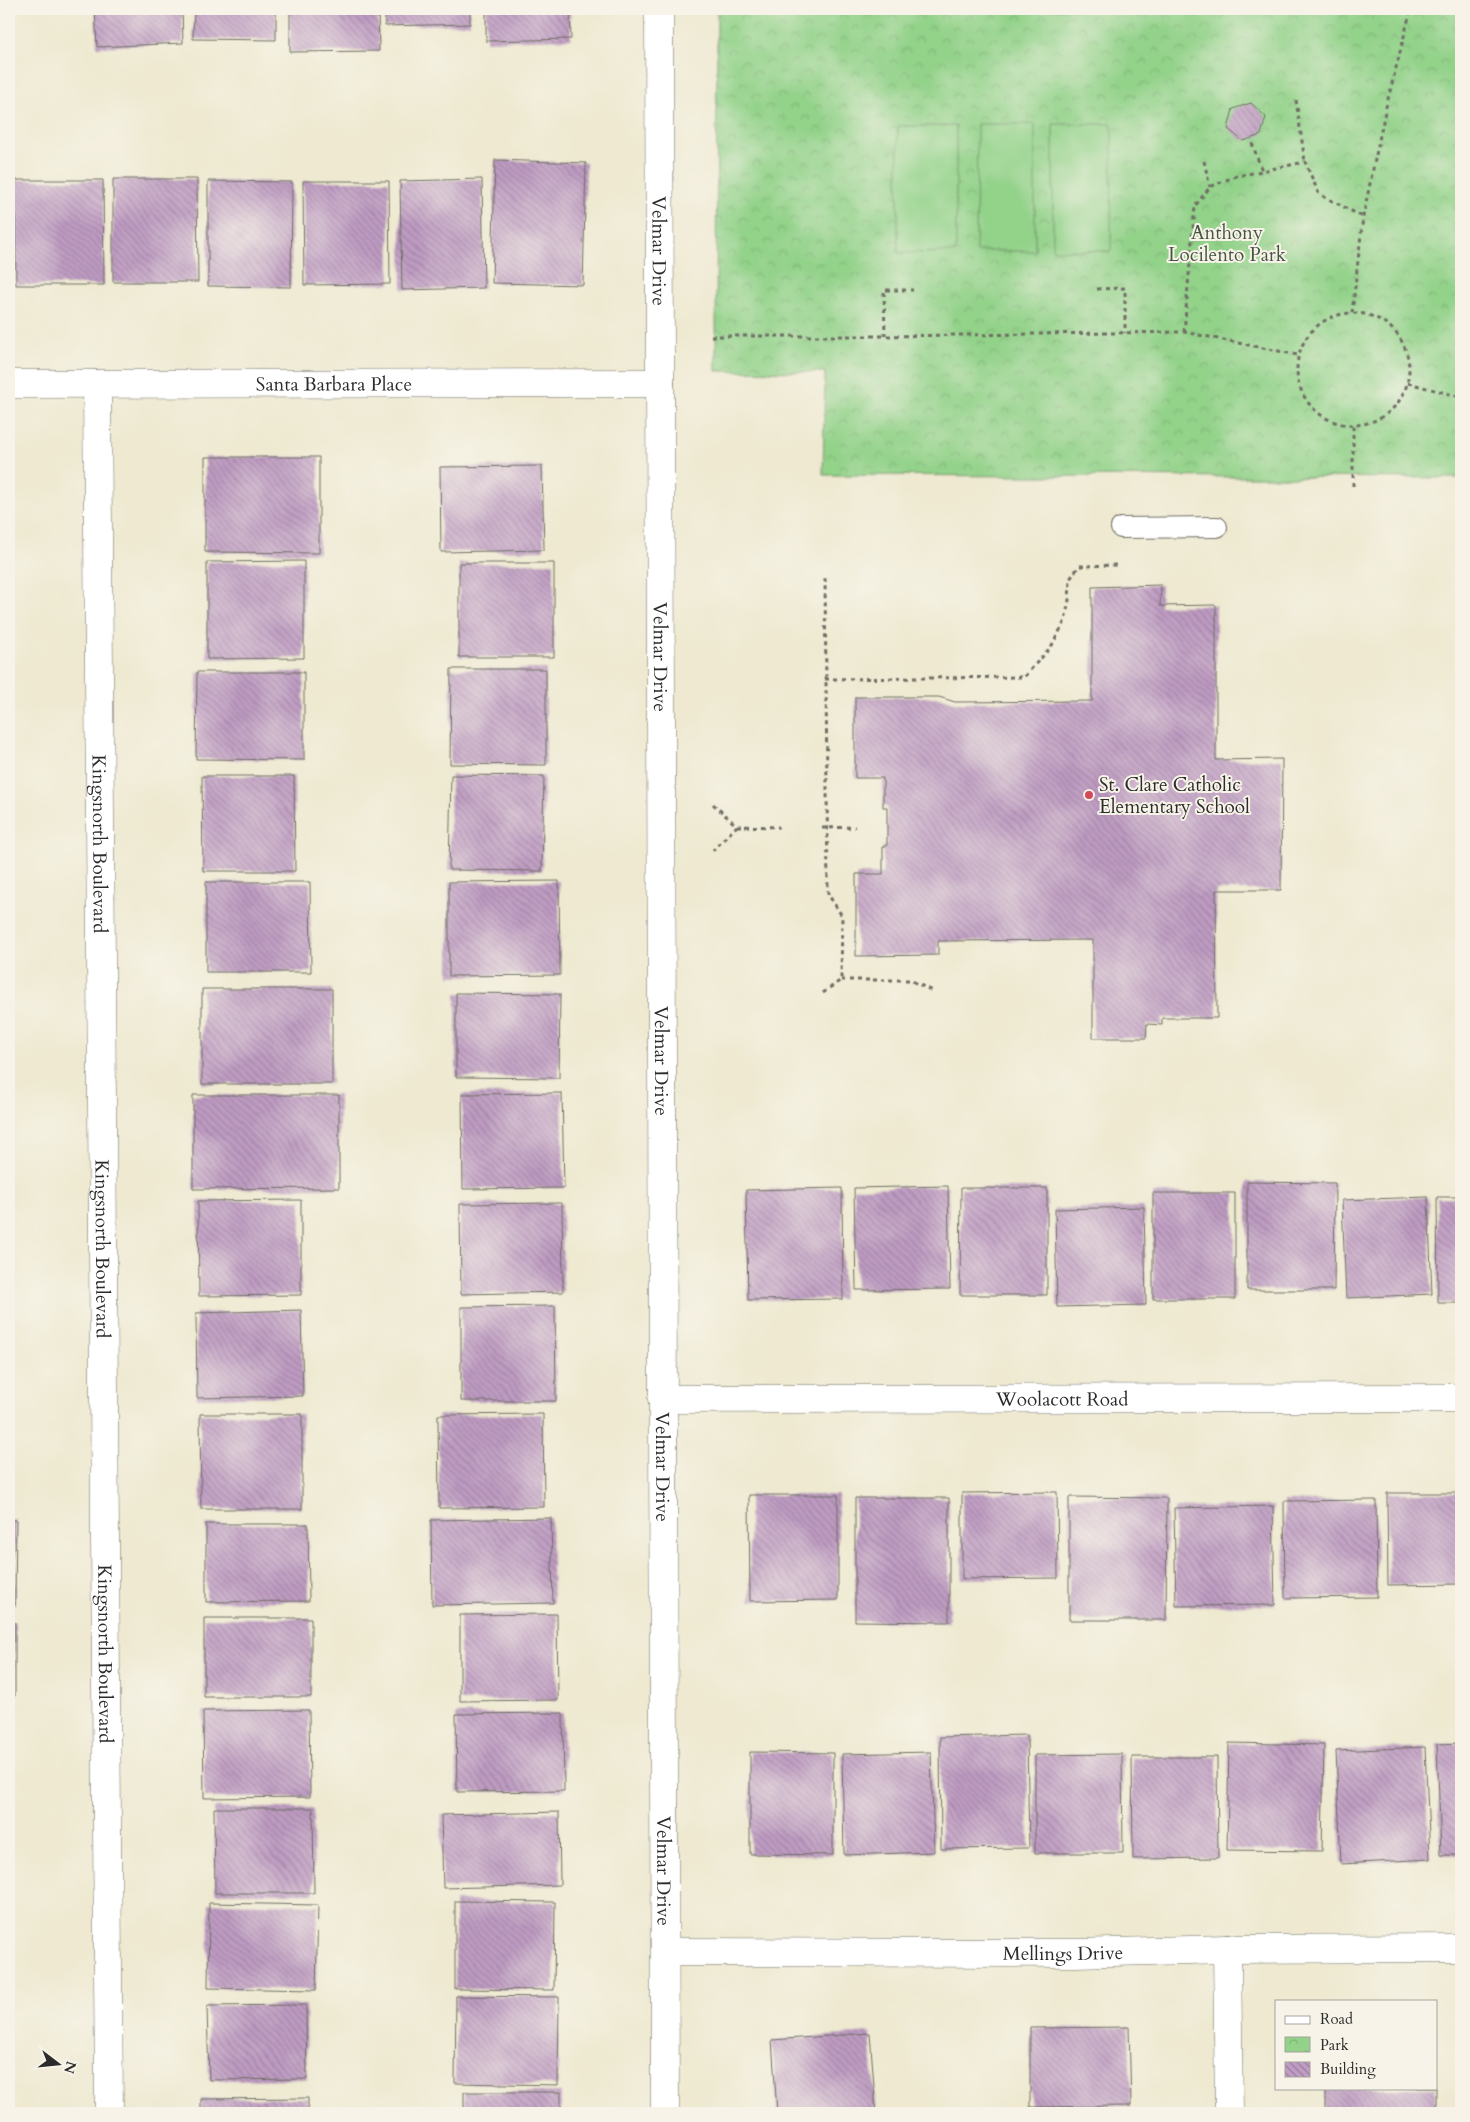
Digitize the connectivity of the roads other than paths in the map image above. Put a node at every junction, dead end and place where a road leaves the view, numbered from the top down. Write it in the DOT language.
graph roads {
  1 [pos="659,9"];
  2 [pos="660,383"];
  3 [pos="9,384"];
  4 [pos="97,384"];
  5 [pos="1217,527"];
  6 [pos="1121,528"];
  7 [pos="1461,1398"];
  8 [pos="662,1399"];
  9 [pos="1461,1948"];
  10 [pos="1227,1949"];
  11 [pos="665,1952"];
  12 [pos="109,2113"];
  13 [pos="665,2113"];
  14 [pos="1229,2113"];
  1 -- 2 [label="street, Velmar Drive"];
  2 -- 4 [label="street, Santa Barbara Place"];
  2 -- 8 [label="street, Velmar Drive"];
  3 -- 4 [label="street, Santa Barbara Place"];
  4 -- 12 [label="street, Kingsnorth Boulevard"];
  5 -- 6 [label="lane"];
  7 -- 8 [label="street, Woolacott Road"];
  8 -- 11 [label="street, Velmar Drive"];
  9 -- 10 [label="street, Mellings Drive"];
  10 -- 11 [label="street, Mellings Drive"];
  10 -- 14 [label="street"];
  11 -- 13 [label="street, Velmar Drive"];
}
